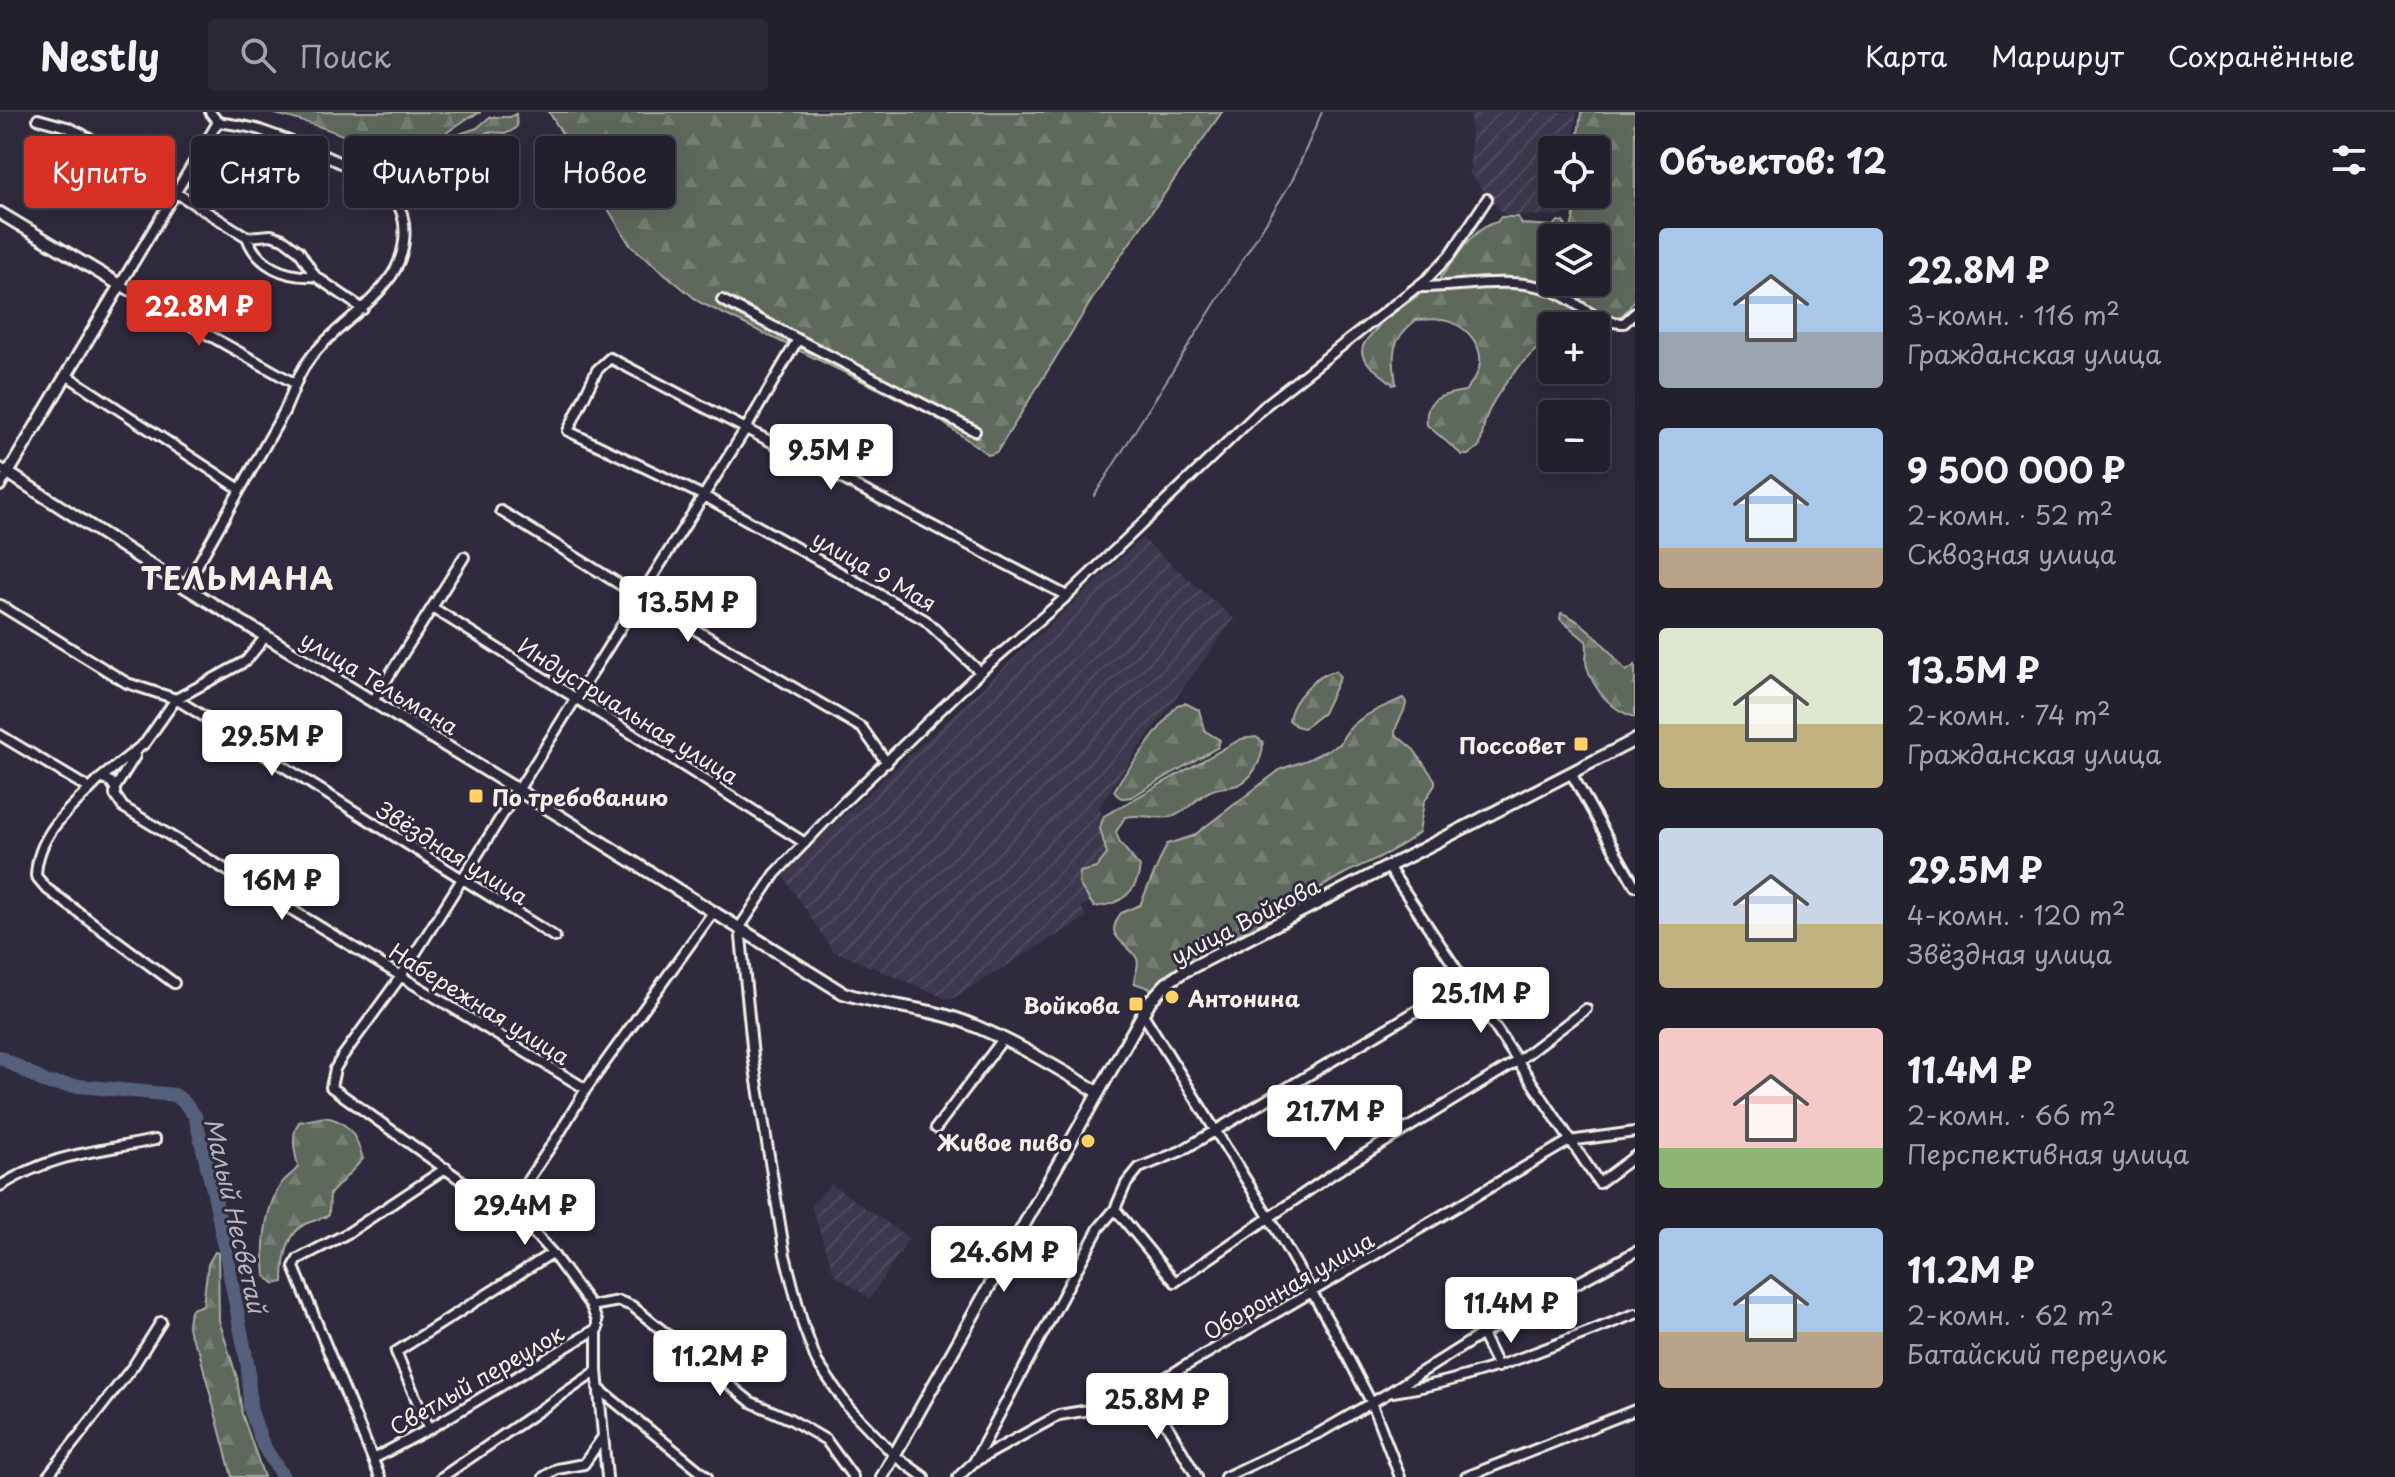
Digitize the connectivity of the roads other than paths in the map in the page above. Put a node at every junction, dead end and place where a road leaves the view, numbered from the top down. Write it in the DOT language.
graph roads {
  1 [pos="210,112"];
  2 [pos="38,119"];
  3 [pos="218,122"];
  4 [pos="85,136"];
  5 [pos="175,192"];
  6 [pos="1487,199"];
  7 [pos="166,208"];
  8 [pos="0,213"];
  9 [pos="247,237"];
  10 [pos="315,276"];
  11 [pos="120,285"];
  12 [pos="1419,287"];
  13 [pos="722,300"];
  14 [pos="363,309"];
  15 [pos="1635,313"];
  16 [pos="797,341"];
  17 [pos="66,375"];
  18 [pos="294,383"];
  19 [pos="745,430"];
  20 [pos="975,431"];
  21 [pos="4,471"];
  22 [pos="0,486"];
  23 [pos="240,489"];
  24 [pos="704,496"];
  25 [pos="501,511"];
  26 [pos="464,557"];
  27 [pos="185,587"];
  28 [pos="1067,596"];
  29 [pos="640,597"];
  30 [pos="0,605"];
  31 [pos="433,608"];
  32 [pos="266,636"];
  33 [pos="980,672"];
  34 [pos="576,698"];
  35 [pos="176,699"];
  36 [pos="373,701"];
  37 [pos="0,735"];
  38 [pos="1635,740"];
  39 [pos="145,743"];
  40 [pos="887,763"];
  41 [pos="1572,775"];
  42 [pos="101,778"];
  43 [pos="115,788"];
  44 [pos="90,789"];
  45 [pos="518,790"];
  46 [pos="805,843"];
  47 [pos="1389,868"];
  48 [pos="462,879"];
  49 [pos="1635,886"];
  50 [pos="714,911"];
  51 [pos="740,927"];
  52 [pos="555,937"];
  53 [pos="401,976"];
  54 [pos="1465,982"];
  55 [pos="174,983"];
  56 [pos="1586,1009"];
  57 [pos="1143,1014"];
  58 [pos="1003,1039"];
  59 [pos="1519,1060"];
  60 [pos="586,1089"];
  61 [pos="1098,1092"];
  62 [pos="936,1128"];
  63 [pos="1215,1129"];
  64 [pos="1635,1132"];
  65 [pos="155,1140"];
  66 [pos="1569,1141"];
  67 [pos="1635,1156"];
  68 [pos="446,1168"];
  69 [pos="0,1186"];
  70 [pos="1115,1209"];
  71 [pos="507,1211"];
  72 [pos="1269,1217"];
  73 [pos="1635,1252"];
  74 [pos="552,1253"];
  75 [pos="1312,1292"];
  76 [pos="591,1306"];
  77 [pos="1635,1314"];
  78 [pos="161,1322"];
  79 [pos="598,1328"];
  80 [pos="1482,1334"];
  81 [pos="1498,1367"];
  82 [pos="597,1371"];
  83 [pos="598,1388"];
  84 [pos="1146,1389"];
  85 [pos="1390,1392"];
  86 [pos="1371,1402"];
  87 [pos="1635,1410"];
  88 [pos="429,1429"];
  89 [pos="603,1437"];
  90 [pos="895,1456"];
  91 [pos="373,1459"];
  92 [pos="974,1462"];
  93 [pos="47,1477"];
  94 [pos="380,1477"];
  95 [pos="442,1477"];
  96 [pos="544,1477"];
  97 [pos="607,1477"];
  98 [pos="707,1477"];
  99 [pos="853,1477"];
  100 [pos="882,1477"];
  101 [pos="924,1477"];
  102 [pos="958,1477"];
  103 [pos="1197,1477"];
  104 [pos="1225,1477"];
  105 [pos="1400,1477"];
  106 [pos="1466,1477"];
  1 -- 3 [label="street"];
  2 -- 4 [label="street"];
  3 -- 5 [label="street"];
  3 -- 14 [label="street"];
  5 -- 9 [label="street"];
  6 -- 12 [label="street"];
  7 -- 11 [label="street"];
  8 -- 11 [label="street"];
  9 -- 10 [label="street"];
  9 -- 10 [label="street"];
  10 -- 14 [label="street"];
  11 -- 17 [label="street"];
  11 -- 18 [label="street"];
  12 -- 15 [label="street"];
  12 -- 28 [label="street"];
  13 -- 16 [label="street"];
  14 -- 18 [label="street"];
  16 -- 19 [label="street"];
  16 -- 20 [label="street"];
  17 -- 21 [label="street"];
  17 -- 23 [label="street"];
  18 -- 23 [label="street"];
  19 -- 24 [label="street"];
  19 -- 24 [label="street, улица 9 Мая"];
  19 -- 28 [label="street"];
  21 -- 22 [label="street"];
  21 -- 27 [label="street, улица Тельмана"];
  23 -- 27 [label="street"];
  24 -- 29 [label="street"];
  24 -- 33 [label="street, улица 9 Мая"];
  25 -- 29 [label="street"];
  26 -- 31 [label="street"];
  27 -- 32 [label="street, улица Тельмана"];
  28 -- 33 [label="street"];
  29 -- 34 [label="street"];
  29 -- 40 [label="street"];
  30 -- 35 [label="street, Звёздная улица"];
  31 -- 34 [label="street, Индустриальная улица"];
  31 -- 36 [label="street"];
  32 -- 35 [label="street"];
  32 -- 36 [label="street, улица Тельмана"];
  33 -- 40 [label="street"];
  34 -- 45 [label="street"];
  34 -- 46 [label="street, Индустриальная улица"];
  35 -- 39 [label="street"];
  35 -- 48 [label="street, Звёздная улица"];
  36 -- 45 [label="street, улица Тельмана"];
  37 -- 44 [label="street"];
  38 -- 41 [label="street, улица Войкова"];
  39 -- 42 [label="street"];
  39 -- 43 [label="street"];
  40 -- 46 [label="street"];
  41 -- 47 [label="street, улица Войкова"];
  41 -- 49 [label="street"];
  42 -- 43 [label="street, Набережная улица"];
  42 -- 44 [label="street"];
  43 -- 53 [label="street, Набережная улица"];
  44 -- 55 [label="street"];
  45 -- 48 [label="street"];
  45 -- 50 [label="street, улица Тельмана"];
  46 -- 51 [label="street"];
  47 -- 54 [label="street"];
  47 -- 57 [label="street, улица Войкова"];
  48 -- 52 [label="street, Звёздная улица"];
  48 -- 53 [label="street"];
  50 -- 51 [label="street, улица Тельмана"];
  50 -- 60 [label="street"];
  51 -- 58 [label="street, улица Тельмана"];
  51 -- 90 [label="street"];
  53 -- 60 [label="street, Набережная улица"];
  53 -- 68 [label="street"];
  54 -- 59 [label="street"];
  54 -- 63 [label="street"];
  56 -- 59 [label="street"];
  57 -- 61 [label="street, улица Войкова"];
  57 -- 63 [label="street"];
  58 -- 61 [label="street, улица Тельмана"];
  58 -- 62 [label="street"];
  59 -- 66 [label="street"];
  59 -- 72 [label="street"];
  60 -- 71 [label="street"];
  61 -- 90 [label="street, улица Войкова"];
  63 -- 70 [label="street"];
  63 -- 72 [label="street"];
  64 -- 66 [label="street"];
  65 -- 69 [label="street"];
  66 -- 67 [label="street"];
  66 -- 75 [label="street, Оборонная улица"];
  68 -- 71 [label="street"];
  68 -- 91 [label="street"];
  70 -- 72 [label="street"];
  70 -- 92 [label="street"];
  71 -- 74 [label="street"];
  72 -- 75 [label="street"];
  73 -- 80 [label="street"];
  74 -- 76 [label="street"];
  74 -- 88 [label="street"];
  75 -- 84 [label="street, Оборонная улица"];
  75 -- 86 [label="street"];
  76 -- 79 [label="street"];
  76 -- 99 [label="street"];
  77 -- 81 [label="street"];
  78 -- 93 [label="street"];
  79 -- 82 [label="street"];
  79 -- 88 [label="street, Светлый переулок"];
  80 -- 81 [label="street"];
  80 -- 85 [label="street"];
  81 -- 85 [label="street"];
  82 -- 83 [label="street"];
  82 -- 95 [label="street"];
  83 -- 89 [label="street"];
  83 -- 98 [label="street"];
  84 -- 92 [label="street, Оборонная улица"];
  84 -- 103 [label="street"];
  85 -- 86 [label="street"];
  86 -- 104 [label="street"];
  86 -- 105 [label="street"];
  87 -- 106 [label="street"];
  88 -- 91 [label="street, Светлый переулок"];
  89 -- 96 [label="street"];
  89 -- 97 [label="street"];
  90 -- 100 [label="street, улица Войкова"];
  90 -- 101 [label="street"];
  91 -- 94 [label="street"];
  92 -- 102 [label="street"];
}
